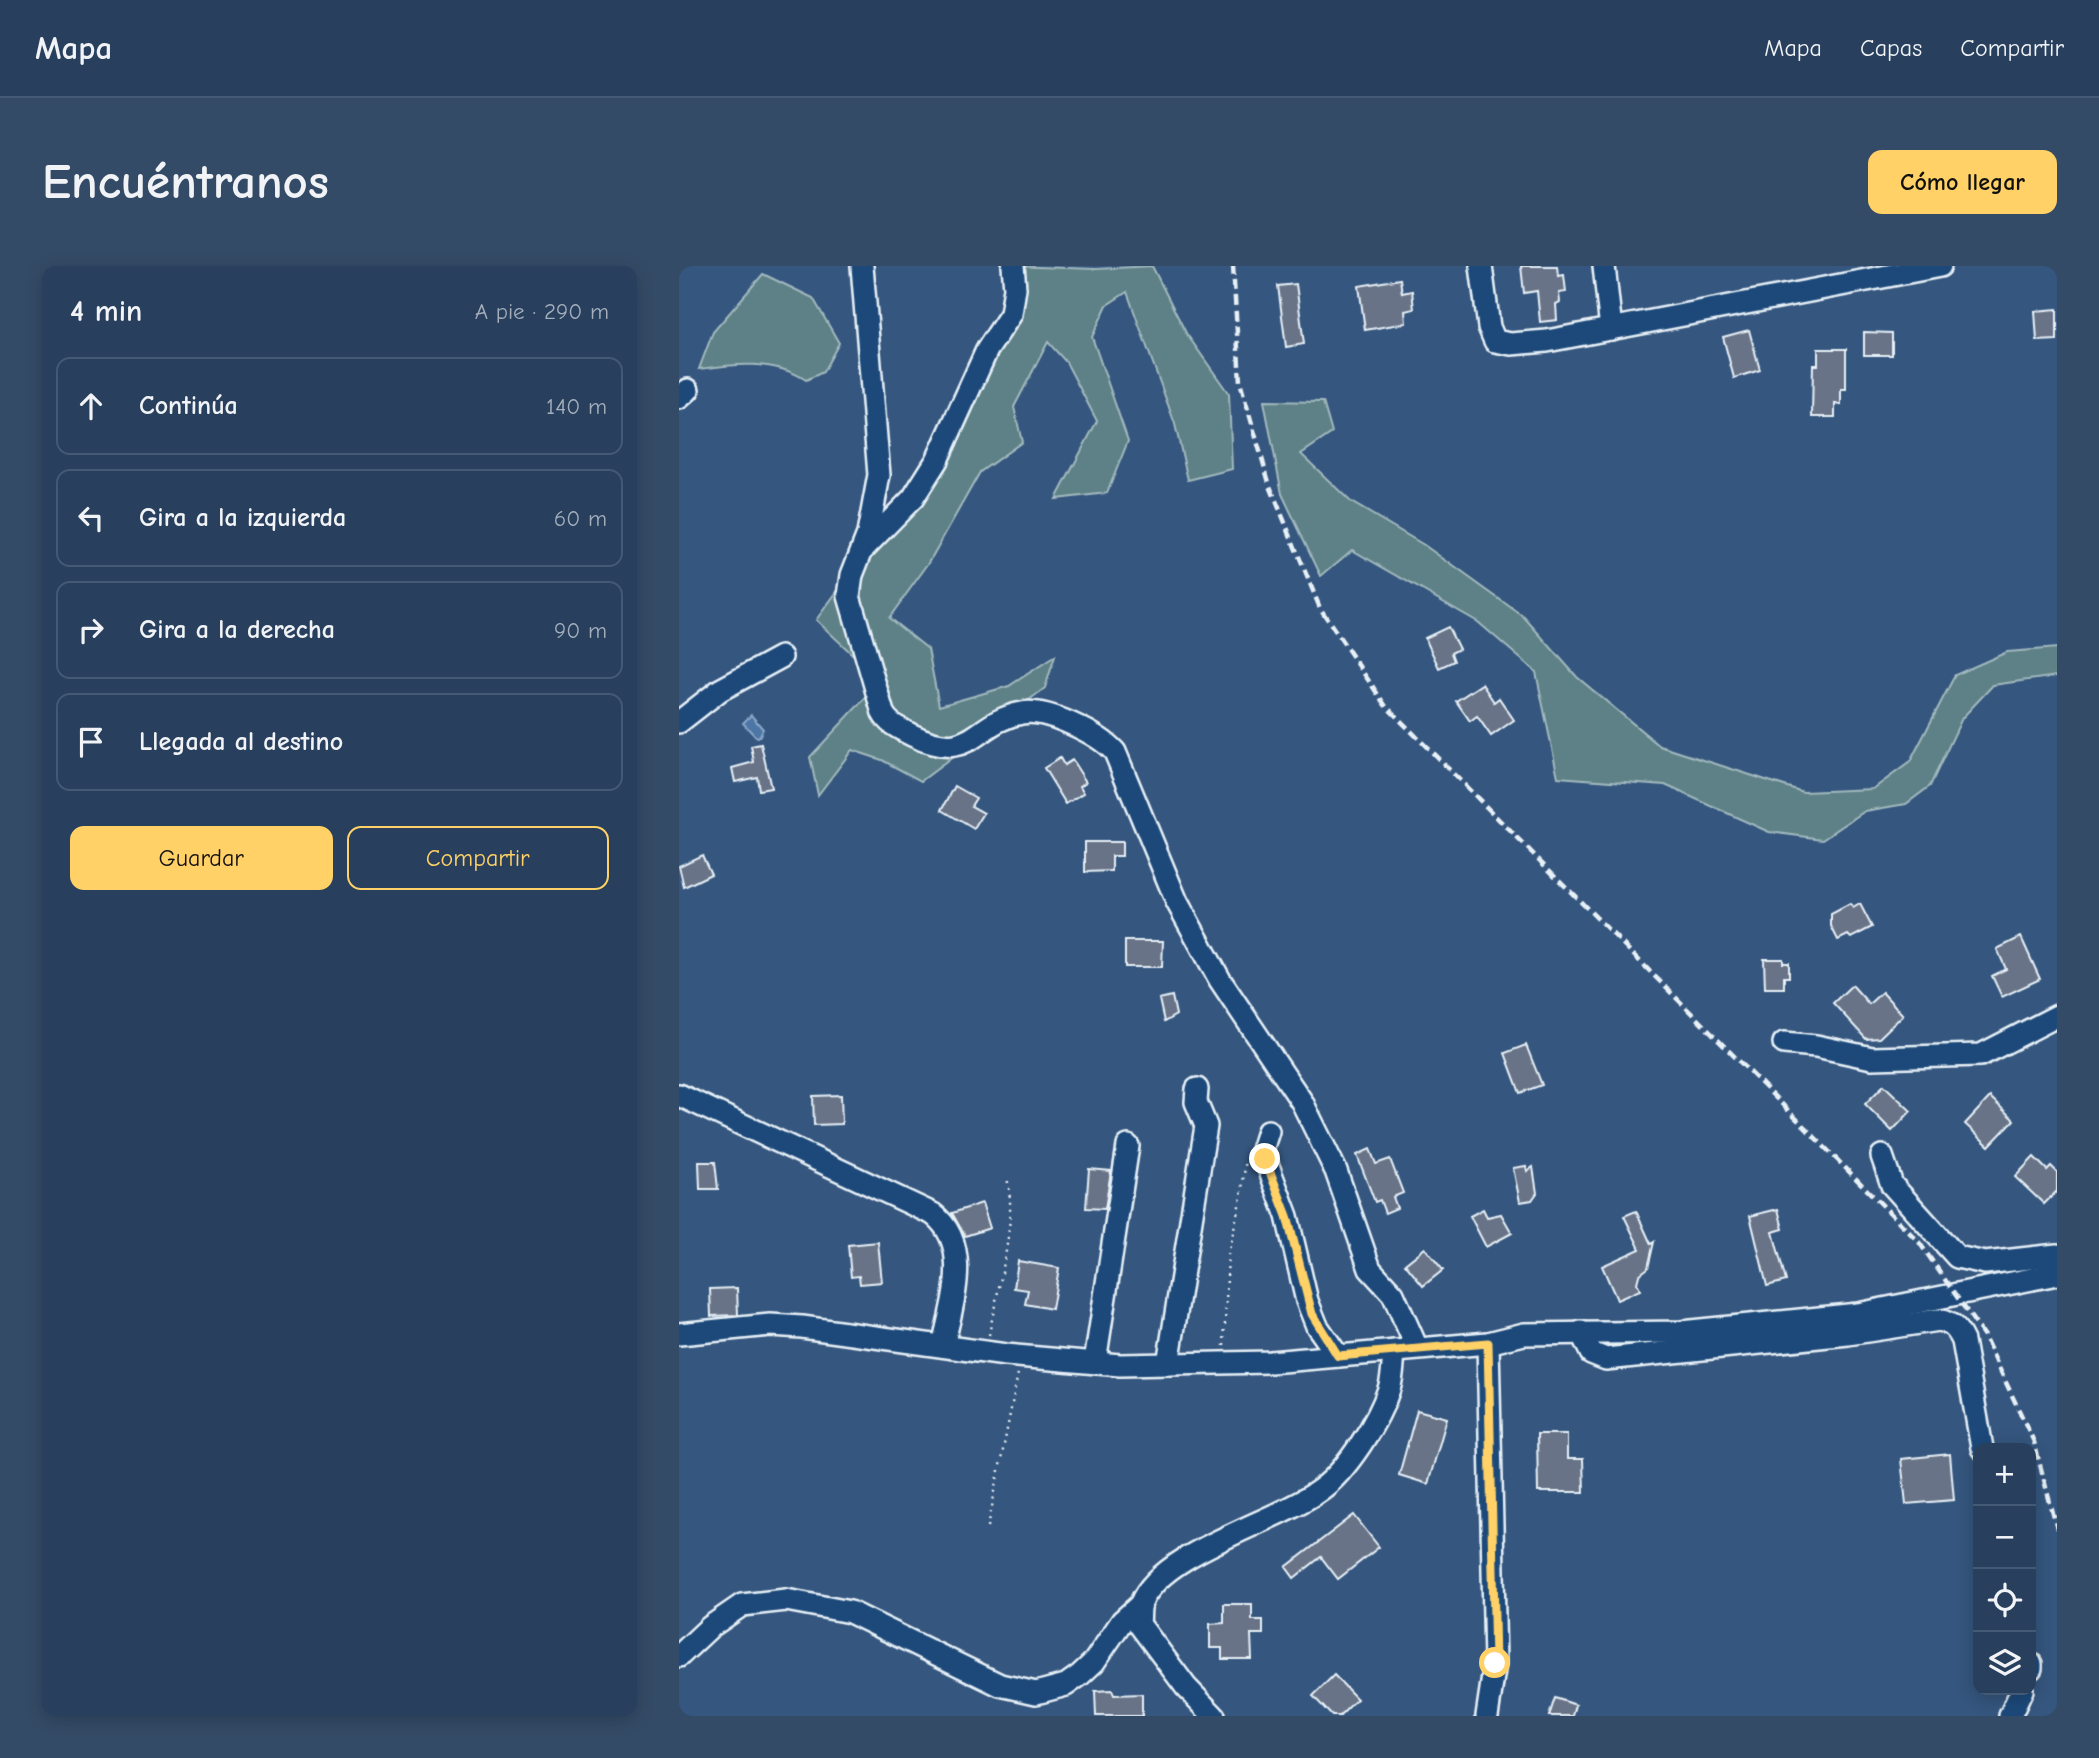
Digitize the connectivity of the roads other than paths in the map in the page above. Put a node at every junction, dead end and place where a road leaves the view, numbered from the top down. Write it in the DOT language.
graph roads {
  1 [pos="862,266"];
  2 [pos="1013,266"];
  3 [pos="1481,266"];
  4 [pos="1604,266"];
  5 [pos="1940,266"];
  6 [pos="1611,329"];
  7 [pos="861,551"];
  8 [pos="782,657"];
  9 [pos="679,722"];
  10 [pos="2057,1016"];
  11 [pos="1784,1043"];
  12 [pos="1197,1089"];
  13 [pos="679,1095"];
  14 [pos="1268,1131"];
  15 [pos="1128,1146"];
  16 [pos="1882,1156"];
  17 [pos="2057,1255"];
  18 [pos="2057,1274"];
  19 [pos="1581,1332"];
  20 [pos="679,1334"];
  21 [pos="1488,1343"];
  22 [pos="943,1346"];
  23 [pos="1416,1348"];
  24 [pos="1394,1351"];
  25 [pos="1338,1356"];
  26 [pos="1094,1362"];
  27 [pos="1168,1364"];
  28 [pos="1981,1443"];
  29 [pos="1141,1604"];
  30 [pos="679,1656"];
  31 [pos="2020,1695"];
  32 [pos="1214,1716"];
  33 [pos="1487,1716"];
  34 [pos="2010,1716"];
  1 -- 7 [label="street"];
  2 -- 7 [label="street"];
  3 -- 6 [label="street"];
  4 -- 6 [label="street"];
  5 -- 6 [label="street"];
  7 -- 23 [label="street"];
  8 -- 9 [label="street"];
  10 -- 11 [label="street"];
  12 -- 27 [label="street"];
  13 -- 22 [label="street"];
  14 -- 25 [label="street"];
  15 -- 26 [label="street"];
  16 -- 17 [label="street"];
  18 -- 19 [label="street"];
  19 -- 21 [label="street"];
  19 -- 28 [label="street"];
  20 -- 22 [label="street"];
  21 -- 23 [label="street"];
  21 -- 33 [label="street"];
  22 -- 26 [label="street"];
  23 -- 24 [label="street"];
  24 -- 25 [label="street"];
  24 -- 29 [label="street"];
  25 -- 27 [label="street"];
  26 -- 27 [label="street"];
  29 -- 30 [label="street"];
  29 -- 32 [label="street"];
  31 -- 34 [label="street"];
}
